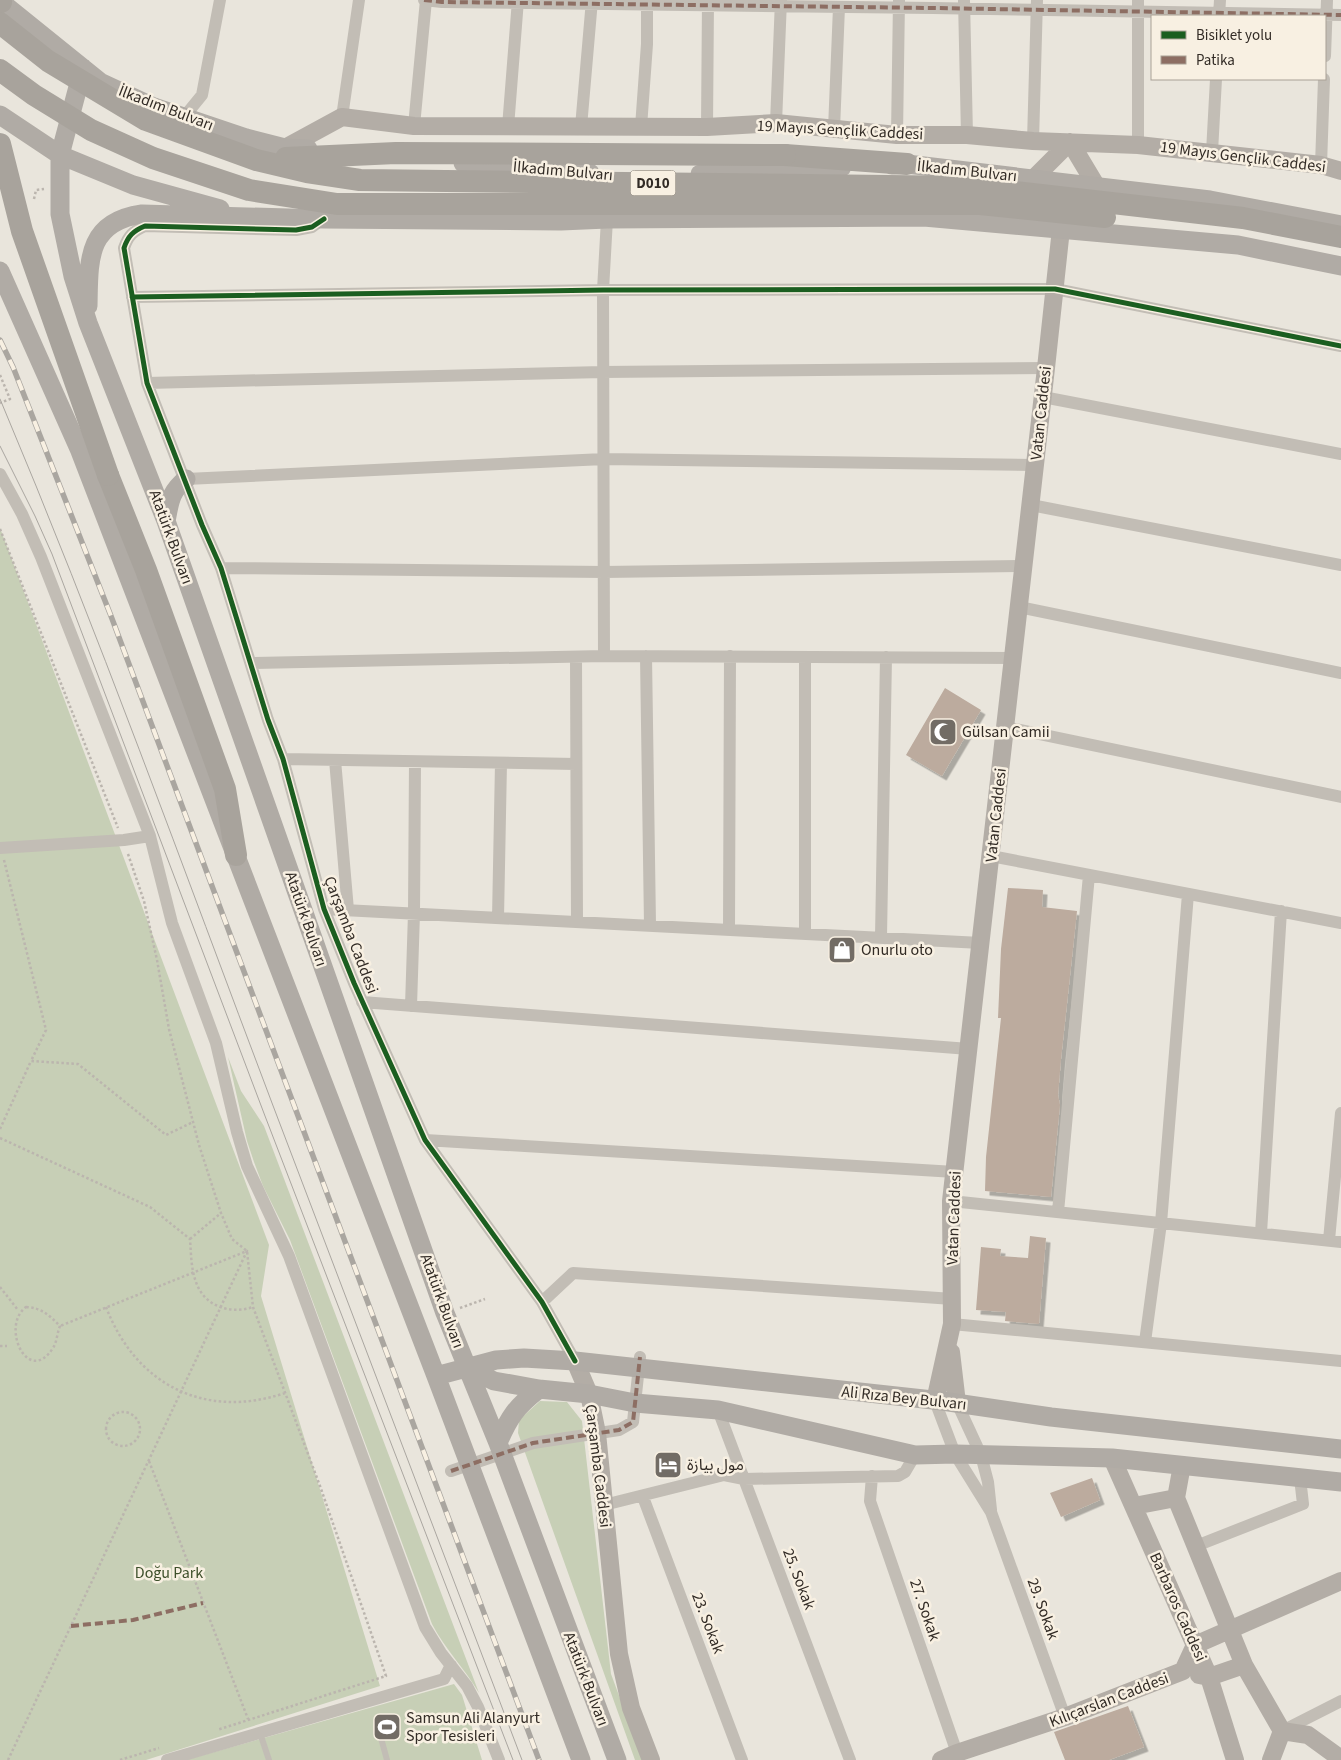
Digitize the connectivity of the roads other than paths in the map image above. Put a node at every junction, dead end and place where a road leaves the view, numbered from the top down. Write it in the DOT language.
graph roads {
  1 [pos="220,0"];
  2 [pos="360,0"];
  3 [pos="425,0"];
  4 [pos="1220,0"];
  5 [pos="1327,0"];
  6 [pos="518,1"];
  7 [pos="592,2"];
  8 [pos="647,2"];
  9 [pos="708,3"];
  10 [pos="781,3"];
  11 [pos="834,4"];
  12 [pos="899,4"];
  13 [pos="964,4"];
  14 [pos="1037,5"];
  15 [pos="1138,6"];
  16 [pos="1,7"];
  17 [pos="1219,15"];
  18 [pos="1326,15"];
  19 [pos="1341,16"];
  20 [pos="83,68"];
  21 [pos="0,70"];
  22 [pos="1216,80"];
  23 [pos="1324,80"];
  24 [pos="0,115"];
  25 [pos="184,117"];
  26 [pos="342,117"];
  27 [pos="776,123"];
  28 [pos="414,126"];
  29 [pos="508,127"];
  30 [pos="581,127"];
  31 [pos="641,127"];
  32 [pos="707,127"];
  33 [pos="834,129"];
  34 [pos="897,135"];
  35 [pos="967,135"];
  36 [pos="1033,141"];
  37 [pos="1070,142"];
  38 [pos="0,144"];
  39 [pos="1138,145"];
  40 [pos="285,148"];
  41 [pos="1212,152"];
  42 [pos="60,155"];
  43 [pos="256,160"];
  44 [pos="907,164"];
  45 [pos="1321,165"];
  46 [pos="1341,171"];
  47 [pos="1033,178"];
  48 [pos="1097,187"];
  49 [pos="247,217"];
  50 [pos="324,218"];
  51 [pos="607,219"];
  52 [pos="1341,224"];
  53 [pos="1034,226"];
  54 [pos="1061,229"];
  55 [pos="1096,232"];
  56 [pos="1341,237"];
  57 [pos="1341,252"];
  58 [pos="1341,266"];
  59 [pos="0,271"];
  60 [pos="1055,289"];
  61 [pos="603,290"];
  62 [pos="132,296"];
  63 [pos="88,323"];
  64 [pos="1341,346"];
  65 [pos="1046,368"];
  66 [pos="603,372"];
  67 [pos="147,383"];
  68 [pos="1043,397"];
  69 [pos="1341,454"];
  70 [pos="604,459"];
  71 [pos="1035,465"];
  72 [pos="0,474"];
  73 [pos="186,479"];
  74 [pos="1031,505"];
  75 [pos="166,521"];
  76 [pos="1341,565"];
  77 [pos="1024,566"];
  78 [pos="221,568"];
  79 [pos="604,572"];
  80 [pos="1019,607"];
  81 [pos="604,656"];
  82 [pos="646,656"];
  83 [pos="730,656"];
  84 [pos="576,657"];
  85 [pos="805,657"];
  86 [pos="886,657"];
  87 [pos="1014,658"];
  88 [pos="251,663"];
  89 [pos="1341,673"];
  90 [pos="1006,727"];
  91 [pos="283,759"];
  92 [pos="334,760"];
  93 [pos="415,762"];
  94 [pos="501,763"];
  95 [pos="576,764"];
  96 [pos="1341,797"];
  97 [pos="150,836"];
  98 [pos="0,848"];
  99 [pos="236,855"];
  100 [pos="991,856"];
  101 [pos="1089,875"];
  102 [pos="1188,894"];
  103 [pos="324,909"];
  104 [pos="348,910"];
  105 [pos="1281,912"];
  106 [pos="414,913"];
  107 [pos="498,918"];
  108 [pos="577,922"];
  109 [pos="1341,923"];
  110 [pos="650,926"];
  111 [pos="729,930"];
  112 [pos="805,934"];
  113 [pos="881,938"];
  114 [pos="981,943"];
  115 [pos="362,1002"];
  116 [pos="411,1006"];
  117 [pos="969,1049"];
  118 [pos="1341,1113"];
  119 [pos="425,1140"];
  120 [pos="955,1172"];
  121 [pos="951,1201"];
  122 [pos="1058,1212"];
  123 [pos="1161,1223"];
  124 [pos="1261,1233"];
  125 [pos="1335,1241"];
  126 [pos="953,1299"];
  127 [pos="542,1302"];
  128 [pos="951,1332"];
  129 [pos="1145,1342"];
  130 [pos="575,1361"];
  131 [pos="1341,1361"];
  132 [pos="639,1363"];
  133 [pos="467,1368"];
  134 [pos="436,1376"];
  135 [pos="539,1389"];
  136 [pos="589,1394"];
  137 [pos="935,1401"];
  138 [pos="635,1403"];
  139 [pos="957,1403"];
  140 [pos="718,1410"];
  141 [pos="597,1433"];
  142 [pos="499,1448"];
  143 [pos="1341,1449"];
  144 [pos="955,1454"];
  145 [pos="915,1455"];
  146 [pos="981,1455"];
  147 [pos="1112,1458"];
  148 [pos="469,1464"];
  149 [pos="1182,1465"];
  150 [pos="451,1471"];
  151 [pos="872,1476"];
  152 [pos="1300,1478"];
  153 [pos="744,1479"];
  154 [pos="1341,1482"];
  155 [pos="643,1497"];
  156 [pos="1176,1498"];
  157 [pos="604,1506"];
  158 [pos="1134,1506"];
  159 [pos="991,1512"];
  160 [pos="1196,1546"];
  161 [pos="1341,1581"];
  162 [pos="1230,1630"];
  163 [pos="1195,1645"];
  164 [pos="451,1665"];
  165 [pos="1244,1665"];
  166 [pos="1183,1672"];
  167 [pos="1209,1677"];
  168 [pos="1341,1701"];
  169 [pos="1065,1718"];
  170 [pos="378,1726"];
  171 [pos="1282,1731"];
  172 [pos="260,1733"];
  173 [pos="949,1756"];
  174 [pos="1341,1759"];
  175 [pos="167,1760"];
  176 [pos="269,1760"];
  177 [pos="387,1760"];
  178 [pos="499,1760"];
  179 [pos="581,1760"];
  180 [pos="617,1760"];
  181 [pos="651,1760"];
  182 [pos="742,1760"];
  183 [pos="850,1760"];
  184 [pos="1235,1760"];
  185 [pos="1272,1760"];
  1 -- 25 [label="street"];
  2 -- 26 [label="street"];
  3 -- 6 [label="street"];
  3 -- 28 [label="street"];
  4 -- 17 [label="street"];
  5 -- 18 [label="street"];
  6 -- 7 [label="street"];
  6 -- 29 [label="street"];
  7 -- 8 [label="street"];
  7 -- 30 [label="street"];
  8 -- 9 [label="street"];
  8 -- 31 [label="street"];
  9 -- 10 [label="street"];
  9 -- 32 [label="street"];
  10 -- 11 [label="street"];
  10 -- 27 [label="street"];
  11 -- 12 [label="street"];
  11 -- 33 [label="street"];
  12 -- 13 [label="street"];
  12 -- 34 [label="street"];
  13 -- 14 [label="street"];
  13 -- 35 [label="street"];
  14 -- 15 [label="street"];
  14 -- 36 [label="street"];
  15 -- 17 [label="street"];
  15 -- 39 [label="street"];
  16 -- 20 [label="main road, İlkadım Bulvarı"];
  16 -- 43 [label="highway, İlkadım Bulvarı / D010, bridge"];
  17 -- 18 [label="street"];
  18 -- 19 [label="street"];
  20 -- 25 [label="main road, İlkadım Bulvarı"];
  20 -- 42 [label="main road, Atatürk Bulvarı"];
  21 -- 57 [label="highway, İlkadım Bulvarı / D010, bridge"];
  22 -- 41 [label="street"];
  23 -- 45 [label="street"];
  24 -- 42 [label="main road"];
  25 -- 40 [label="main road, İlkadım Bulvarı"];
  26 -- 28 [label="main road, 19 Mayıs Gençlik Caddesi"];
  26 -- 40 [label="main road"];
  27 -- 32 [label="main road, 19 Mayıs Gençlik Caddesi"];
  27 -- 33 [label="main road, 19 Mayıs Gençlik Caddesi"];
  28 -- 29 [label="main road, 19 Mayıs Gençlik Caddesi"];
  29 -- 30 [label="main road, 19 Mayıs Gençlik Caddesi"];
  30 -- 31 [label="main road, 19 Mayıs Gençlik Caddesi"];
  31 -- 32 [label="main road, 19 Mayıs Gençlik Caddesi"];
  33 -- 34 [label="main road, 19 Mayıs Gençlik Caddesi"];
  34 -- 35 [label="main road, 19 Mayıs Gençlik Caddesi"];
  35 -- 36 [label="main road, 19 Mayıs Gençlik Caddesi"];
  36 -- 37 [label="main road, 19 Mayıs Gençlik Caddesi"];
  37 -- 39 [label="main road, 19 Mayıs Gençlik Caddesi"];
  37 -- 47 [label="main road"];
  37 -- 48 [label="main road"];
  38 -- 99 [label="highway, bridge"];
  39 -- 41 [label="main road, 19 Mayıs Gençlik Caddesi"];
  40 -- 44 [label="main road, İlkadım Bulvarı"];
  41 -- 45 [label="main road, 19 Mayıs Gençlik Caddesi"];
  42 -- 49 [label="main road"];
  42 -- 63 [label="main road, Atatürk Bulvarı"];
  43 -- 44 [label="highway, bridge"];
  43 -- 56 [label="highway, İlkadım Bulvarı / D010, bridge"];
  44 -- 47 [label="main road, İlkadım Bulvarı"];
  45 -- 46 [label="main road, 19 Mayıs Gençlik Caddesi"];
  47 -- 48 [label="main road, İlkadım Bulvarı"];
  47 -- 53 [label="main road"];
  48 -- 52 [label="main road, İlkadım Bulvarı"];
  48 -- 55 [label="main road"];
  49 -- 50 [label="main road"];
  49 -- 63 [label="main road"];
  50 -- 51 [label="main road"];
  50 -- 62 [label="street, Çarşamba Caddesi"];
  51 -- 53 [label="main road"];
  51 -- 61 [label="street"];
  53 -- 54 [label="main road"];
  54 -- 55 [label="main road"];
  54 -- 60 [label="main road, Vatan Caddesi"];
  55 -- 58 [label="main road"];
  59 -- 99 [label="main road, Atatürk Bulvarı"];
  60 -- 61 [label="street"];
  60 -- 64 [label="street"];
  60 -- 65 [label="main road, Vatan Caddesi"];
  61 -- 62 [label="street"];
  61 -- 66 [label="street"];
  62 -- 67 [label="street, Çarşamba Caddesi"];
  63 -- 75 [label="main road, Atatürk Bulvarı"];
  65 -- 66 [label="street"];
  65 -- 68 [label="main road, Vatan Caddesi"];
  66 -- 67 [label="street"];
  66 -- 70 [label="street"];
  67 -- 73 [label="street, Çarşamba Caddesi"];
  68 -- 69 [label="street"];
  68 -- 71 [label="main road, Vatan Caddesi"];
  70 -- 71 [label="street"];
  70 -- 73 [label="street"];
  70 -- 79 [label="street"];
  71 -- 74 [label="main road, Vatan Caddesi"];
  72 -- 97 [label="street"];
  73 -- 75 [label="main road"];
  73 -- 78 [label="street, Çarşamba Caddesi"];
  74 -- 76 [label="street"];
  74 -- 77 [label="main road, Vatan Caddesi"];
  75 -- 133 [label="main road, Atatürk Bulvarı"];
  77 -- 79 [label="street"];
  77 -- 80 [label="main road, Vatan Caddesi"];
  78 -- 79 [label="street"];
  78 -- 88 [label="street, Çarşamba Caddesi"];
  79 -- 81 [label="street"];
  80 -- 87 [label="main road, Vatan Caddesi"];
  80 -- 89 [label="street"];
  81 -- 82 [label="street"];
  81 -- 84 [label="street"];
  82 -- 83 [label="street"];
  82 -- 110 [label="street"];
  83 -- 85 [label="street"];
  83 -- 111 [label="street"];
  84 -- 88 [label="street"];
  84 -- 95 [label="street"];
  85 -- 86 [label="street"];
  85 -- 112 [label="street"];
  86 -- 87 [label="street"];
  86 -- 113 [label="street"];
  87 -- 90 [label="main road, Vatan Caddesi"];
  88 -- 91 [label="street, Çarşamba Caddesi"];
  90 -- 96 [label="street"];
  90 -- 100 [label="main road, Vatan Caddesi"];
  91 -- 92 [label="street"];
  91 -- 103 [label="street, Çarşamba Caddesi"];
  92 -- 93 [label="street"];
  92 -- 104 [label="street"];
  93 -- 94 [label="street"];
  93 -- 106 [label="street"];
  94 -- 95 [label="street"];
  94 -- 107 [label="street"];
  95 -- 108 [label="street"];
  97 -- 98 [label="street"];
  97 -- 164 [label="street"];
  99 -- 134 [label="main road, Atatürk Bulvarı"];
  100 -- 101 [label="street"];
  100 -- 114 [label="main road, Vatan Caddesi"];
  101 -- 102 [label="street"];
  101 -- 122 [label="street"];
  102 -- 105 [label="street"];
  102 -- 123 [label="street"];
  103 -- 104 [label="street"];
  103 -- 115 [label="street, Çarşamba Caddesi"];
  104 -- 106 [label="street"];
  105 -- 109 [label="street"];
  105 -- 124 [label="street"];
  106 -- 107 [label="street"];
  106 -- 116 [label="street"];
  107 -- 108 [label="street"];
  108 -- 110 [label="street"];
  110 -- 111 [label="street"];
  111 -- 112 [label="street"];
  112 -- 113 [label="street"];
  113 -- 114 [label="street"];
  114 -- 117 [label="main road, Vatan Caddesi"];
  115 -- 116 [label="street"];
  115 -- 119 [label="street, Çarşamba Caddesi"];
  116 -- 117 [label="street"];
  117 -- 120 [label="main road, Vatan Caddesi"];
  118 -- 125 [label="street"];
  119 -- 120 [label="street"];
  119 -- 127 [label="street, Çarşamba Caddesi"];
  120 -- 121 [label="main road, Vatan Caddesi"];
  121 -- 122 [label="street"];
  121 -- 126 [label="main road, Vatan Caddesi"];
  122 -- 123 [label="street"];
  123 -- 124 [label="street"];
  123 -- 129 [label="street"];
  124 -- 125 [label="street"];
  126 -- 127 [label="street"];
  126 -- 128 [label="main road, Vatan Caddesi"];
  127 -- 130 [label="street, Çarşamba Caddesi"];
  128 -- 129 [label="street"];
  128 -- 137 [label="main road, Vatan Caddesi"];
  128 -- 139 [label="main road"];
  129 -- 131 [label="street"];
  130 -- 132 [label="main road, Ali Rıza Bey Bulvarı"];
  130 -- 133 [label="main road, Ali Rıza Bey Bulvarı"];
  130 -- 136 [label="main road, Çarşamba Caddesi"];
  132 -- 137 [label="main road, Ali Rıza Bey Bulvarı"];
  132 -- 138 [label="street"];
  133 -- 134 [label="main road, Ali Rıza Bey Bulvarı"];
  133 -- 135 [label="main road"];
  133 -- 142 [label="main road, Atatürk Bulvarı"];
  134 -- 148 [label="main road, Atatürk Bulvarı"];
  135 -- 136 [label="main road"];
  135 -- 142 [label="main road"];
  136 -- 138 [label="main road"];
  136 -- 141 [label="main road, Çarşamba Caddesi"];
  137 -- 139 [label="main road, Ali Rıza Bey Bulvarı"];
  137 -- 144 [label="street"];
  138 -- 140 [label="main road"];
  138 -- 141 [label="street"];
  139 -- 143 [label="main road, Ali Rıza Bey Bulvarı"];
  139 -- 146 [label="street"];
  140 -- 145 [label="main road"];
  140 -- 153 [label="street, 25. Sokak"];
  141 -- 142 [label="street"];
  141 -- 157 [label="main road, Çarşamba Caddesi"];
  142 -- 148 [label="street"];
  142 -- 180 [label="main road, Atatürk Bulvarı"];
  144 -- 145 [label="main road"];
  144 -- 146 [label="main road"];
  144 -- 159 [label="street"];
  145 -- 151 [label="street"];
  146 -- 147 [label="main road"];
  146 -- 159 [label="street"];
  147 -- 149 [label="main road"];
  147 -- 158 [label="main road, Barbaros Caddesi"];
  148 -- 150 [label="street"];
  148 -- 179 [label="main road, Atatürk Bulvarı"];
  149 -- 152 [label="main road"];
  149 -- 156 [label="main road"];
  151 -- 153 [label="street"];
  151 -- 173 [label="street, 27. Sokak"];
  152 -- 154 [label="main road"];
  152 -- 160 [label="street"];
  153 -- 155 [label="street"];
  153 -- 183 [label="street, 25. Sokak"];
  155 -- 157 [label="street"];
  155 -- 182 [label="street, 23. Sokak"];
  156 -- 158 [label="main road"];
  156 -- 160 [label="main road"];
  157 -- 181 [label="main road, Çarşamba Caddesi"];
  158 -- 163 [label="main road, Barbaros Caddesi"];
  159 -- 169 [label="street, 29. Sokak"];
  160 -- 162 [label="main road"];
  161 -- 162 [label="main road"];
  162 -- 163 [label="main road"];
  162 -- 165 [label="main road"];
  163 -- 166 [label="main road, Kılıçarslan Caddesi"];
  163 -- 167 [label="main road, Barbaros Caddesi"];
  164 -- 172 [label="street"];
  164 -- 178 [label="street"];
  165 -- 167 [label="main road"];
  165 -- 171 [label="main road"];
  166 -- 167 [label="main road"];
  166 -- 169 [label="main road, Kılıçarslan Caddesi"];
  167 -- 184 [label="main road, Barbaros Caddesi"];
  168 -- 171 [label="street"];
  169 -- 173 [label="main road, Kılıçarslan Caddesi"];
  170 -- 177 [label="lane"];
  171 -- 174 [label="main road"];
  171 -- 185 [label="main road"];
  172 -- 175 [label="street"];
  172 -- 176 [label="lane"];
}
